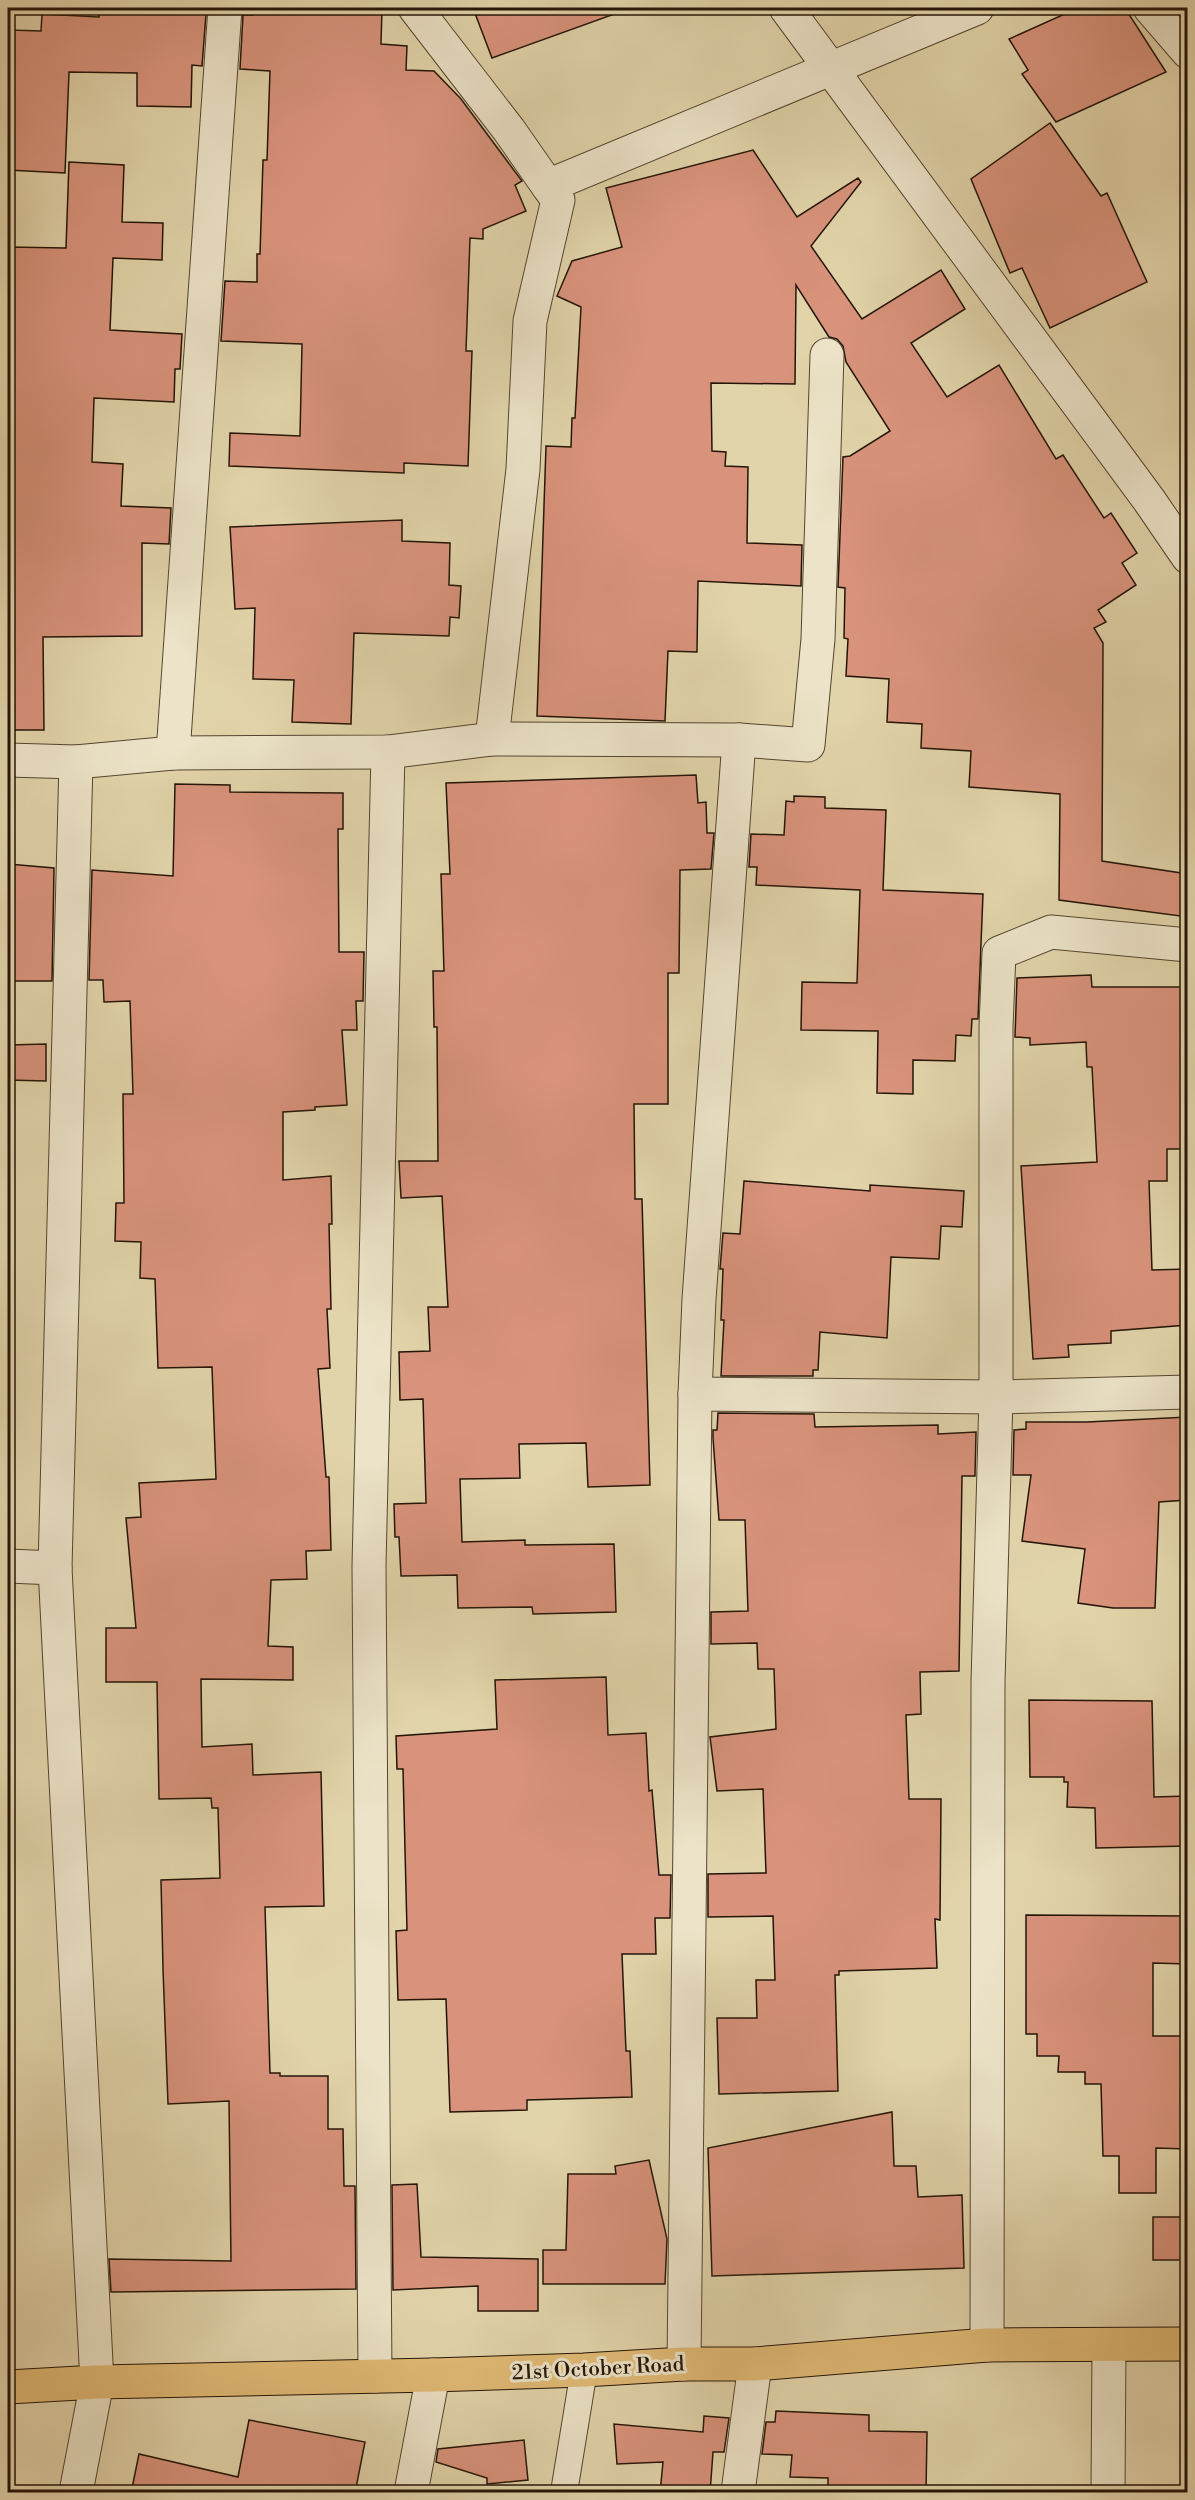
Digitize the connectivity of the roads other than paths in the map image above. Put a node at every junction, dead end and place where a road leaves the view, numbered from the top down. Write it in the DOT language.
graph roads {
  1 [pos="225,8"];
  2 [pos="415,8"];
  3 [pos="786,8"];
  4 [pos="978,8"];
  5 [pos="1150,8"];
  6 [pos="1188,52"];
  7 [pos="831,68"];
  8 [pos="548,186"];
  9 [pos="826,355"];
  10 [pos="1188,557"];
  11 [pos="492,739"];
  12 [pos="739,740"];
  13 [pos="388,752"];
  14 [pos="173,753"];
  15 [pos="8,760"];
  16 [pos="76,762"];
  17 [pos="1188,945"];
  18 [pos="1188,1392"];
  19 [pos="695,1394"];
  20 [pos="996,1396"];
  21 [pos="8,1566"];
  22 [pos="55,1568"];
  23 [pos="987,2344"];
  24 [pos="1188,2344"];
  25 [pos="1109,2346"];
  26 [pos="684,2364"];
  27 [pos="755,2364"];
  28 [pos="584,2370"];
  29 [pos="433,2375"];
  30 [pos="375,2376"];
  31 [pos="97,2382"];
  32 [pos="8,2387"];
  33 [pos="76,2493"];
  34 [pos="411,2493"];
  35 [pos="564,2493"];
  36 [pos="738,2493"];
  37 [pos="1108,2493"];
  1 -- 14 [label="street"];
  2 -- 8 [label="street"];
  3 -- 7 [label="street"];
  4 -- 7 [label="street"];
  5 -- 6 [label="street"];
  7 -- 8 [label="street"];
  7 -- 10 [label="street"];
  8 -- 11 [label="street"];
  9 -- 12 [label="street"];
  11 -- 12 [label="street"];
  11 -- 13 [label="street"];
  12 -- 19 [label="street"];
  13 -- 14 [label="street"];
  13 -- 30 [label="street"];
  14 -- 16 [label="street"];
  15 -- 16 [label="street"];
  16 -- 22 [label="street"];
  17 -- 20 [label="street"];
  18 -- 20 [label="street"];
  19 -- 20 [label="street"];
  19 -- 26 [label="street"];
  20 -- 23 [label="street"];
  21 -- 22 [label="street"];
  22 -- 31 [label="street"];
  23 -- 25 [label="main road, 21st October Road"];
  23 -- 27 [label="main road, 21st October Road"];
  24 -- 25 [label="main road, 21st October Road"];
  25 -- 37 [label="street"];
  26 -- 27 [label="main road, 21st October Road"];
  26 -- 28 [label="main road, 21st October Road"];
  27 -- 36 [label="street"];
  28 -- 29 [label="main road, 21st October Road"];
  28 -- 35 [label="lane"];
  29 -- 30 [label="main road, 21st October Road"];
  29 -- 34 [label="street"];
  30 -- 31 [label="main road, 21st October Road"];
  31 -- 32 [label="main road, 21st October Road"];
  31 -- 33 [label="street"];
}
